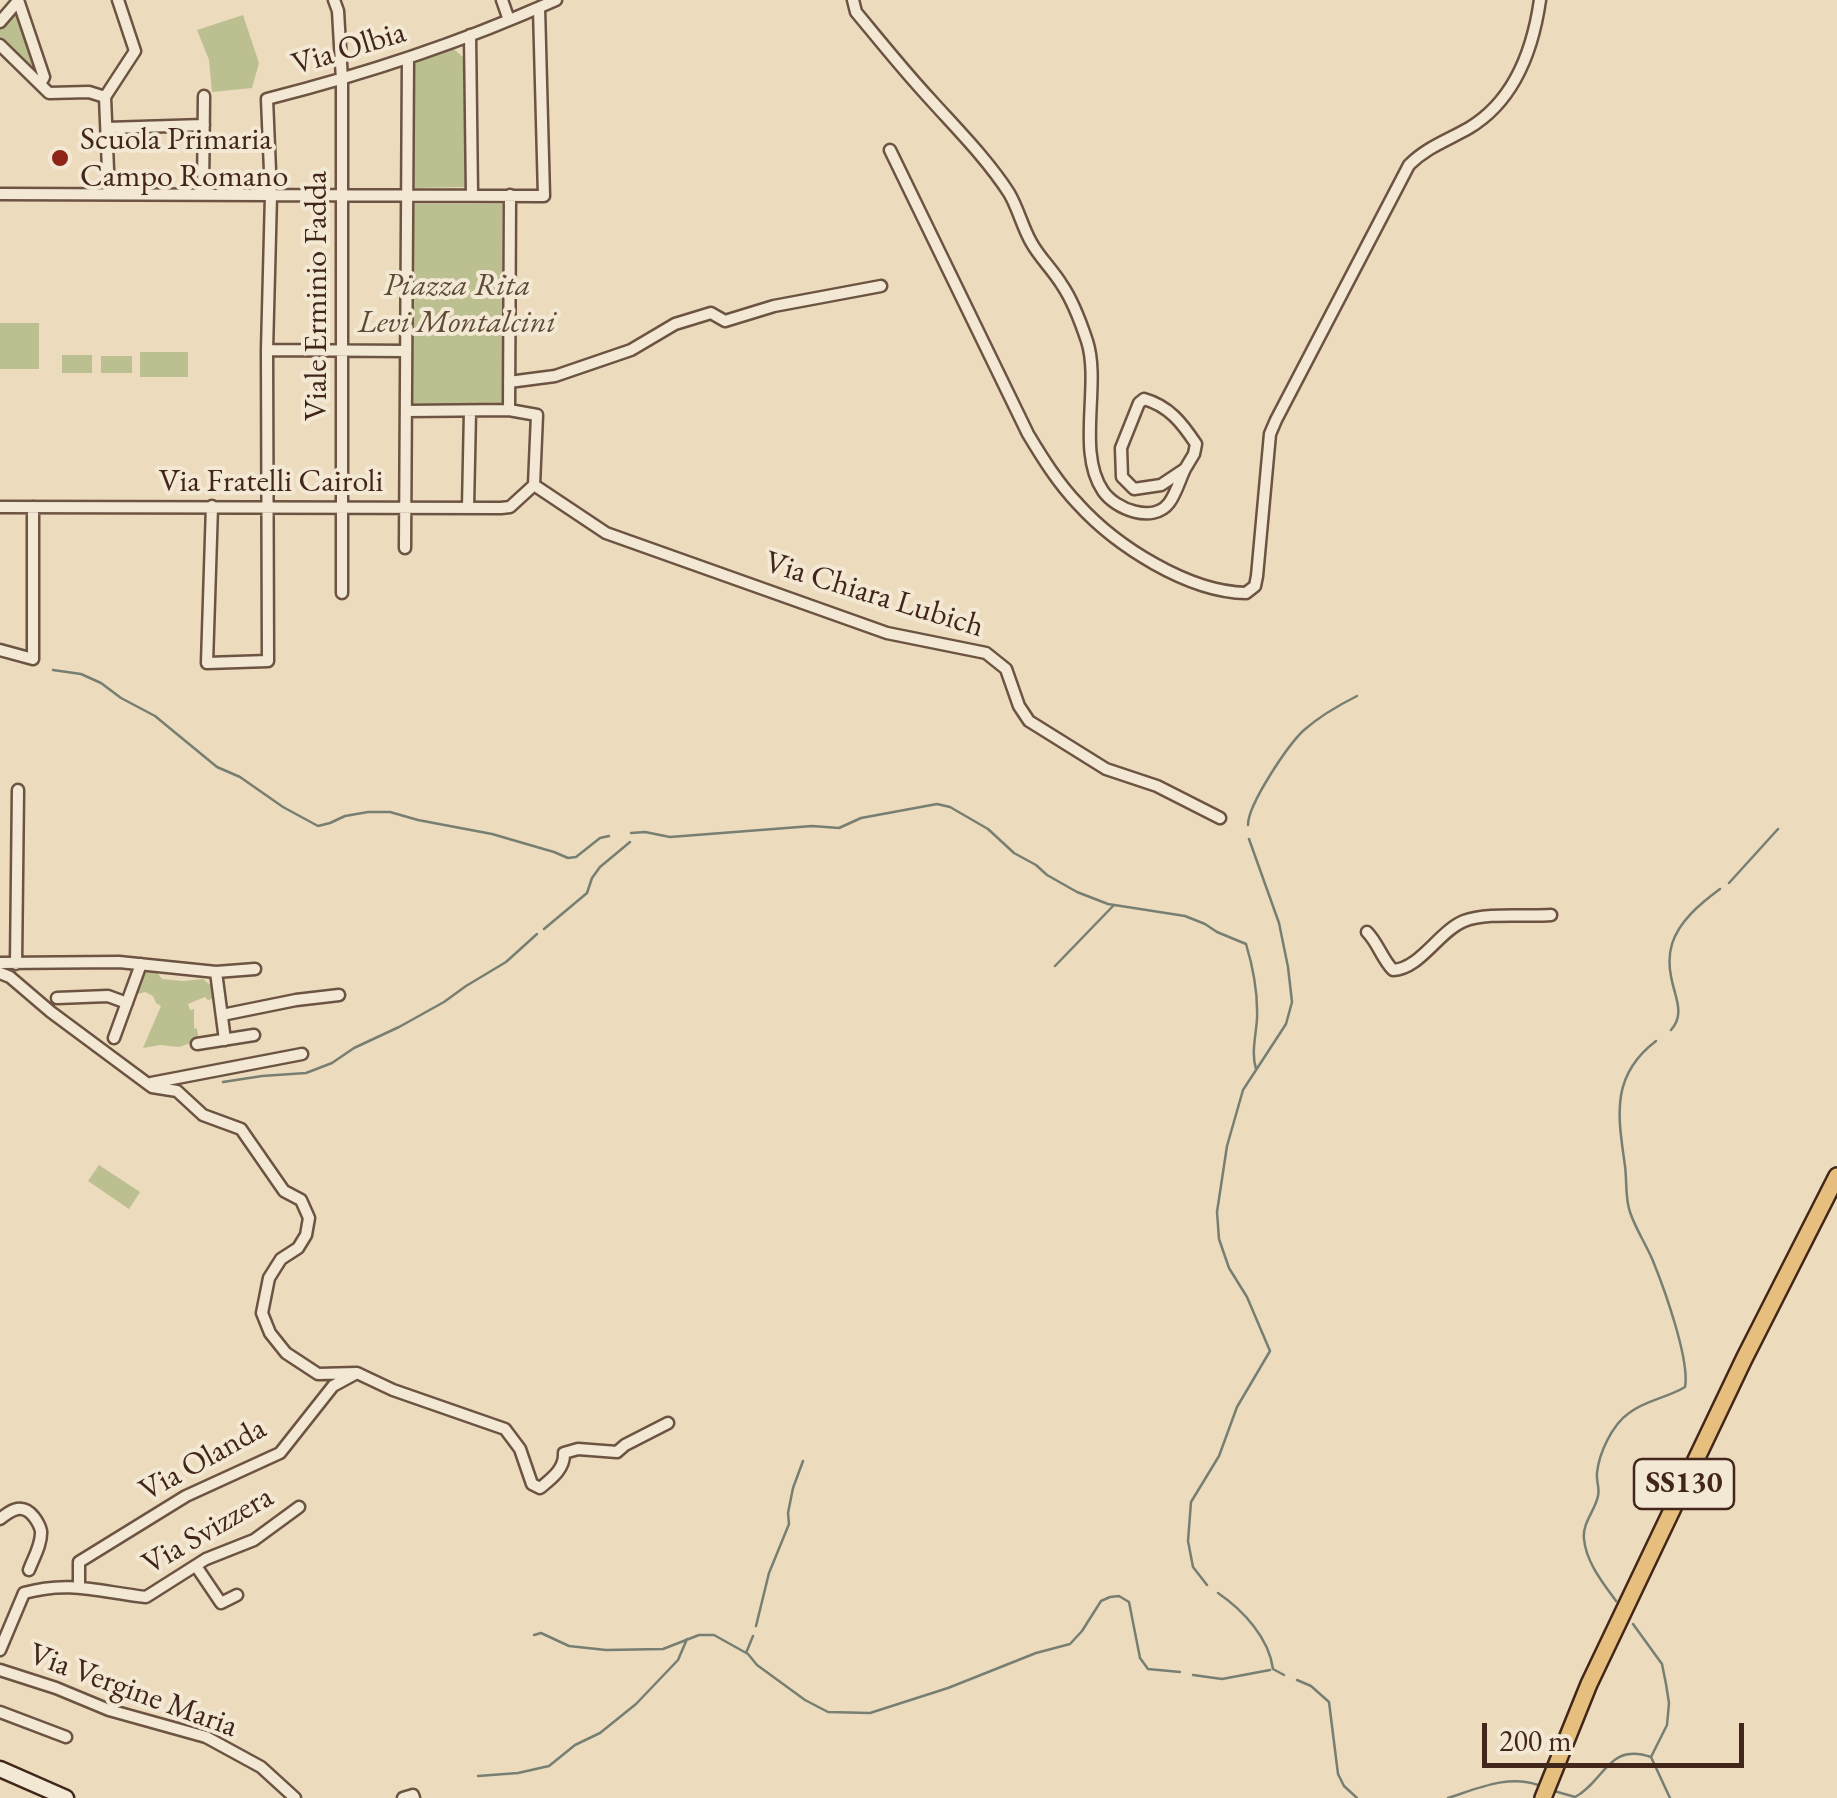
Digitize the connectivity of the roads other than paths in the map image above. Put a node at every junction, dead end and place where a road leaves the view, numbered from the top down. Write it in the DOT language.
graph roads {
  1 [pos="118,0"];
  2 [pos="334,0"];
  3 [pos="502,0"];
  4 [pos="556,0"];
  5 [pos="853,0"];
  6 [pos="1540,0"];
  7 [pos="18,1"];
  8 [pos="540,8"];
  9 [pos="509,20"];
  10 [pos="0,22"];
  11 [pos="470,35"];
  12 [pos="0,44"];
  13 [pos="408,58"];
  14 [pos="342,80"];
  15 [pos="40,84"];
  16 [pos="204,96"];
  17 [pos="105,98"];
  18 [pos="204,126"];
  19 [pos="107,128"];
  20 [pos="890,150"];
  21 [pos="0,194"];
  22 [pos="110,194"];
  23 [pos="203,194"];
  24 [pos="271,194"];
  25 [pos="342,195"];
  26 [pos="408,195"];
  27 [pos="472,195"];
  28 [pos="510,196"];
  29 [pos="881,286"];
  30 [pos="267,350"];
  31 [pos="342,350"];
  32 [pos="406,351"];
  33 [pos="509,382"];
  34 [pos="509,410"];
  35 [pos="406,411"];
  36 [pos="470,411"];
  37 [pos="1185,468"];
  38 [pos="534,485"];
  39 [pos="212,506"];
  40 [pos="0,507"];
  41 [pos="33,507"];
  42 [pos="268,507"];
  43 [pos="406,507"];
  44 [pos="342,508"];
  45 [pos="468,508"];
  46 [pos="406,548"];
  47 [pos="342,594"];
  48 [pos="0,650"];
  49 [pos="18,790"];
  50 [pos="1220,818"];
  51 [pos="1552,915"];
  52 [pos="1367,932"];
  53 [pos="0,962"];
  54 [pos="16,964"];
  55 [pos="141,964"];
  56 [pos="254,968"];
  57 [pos="216,972"];
  58 [pos="0,973"];
  59 [pos="339,995"];
  60 [pos="57,998"];
  61 [pos="127,1004"];
  62 [pos="222,1014"];
  63 [pos="254,1036"];
  64 [pos="114,1038"];
  65 [pos="225,1040"];
  66 [pos="196,1044"];
  67 [pos="302,1054"];
  68 [pos="147,1083"];
  69 [pos="1837,1176"];
  70 [pos="357,1373"];
  71 [pos="668,1423"];
  72 [pos="299,1507"];
  73 [pos="0,1518"];
  74 [pos="196,1566"];
  75 [pos="28,1570"];
  76 [pos="79,1586"];
  77 [pos="237,1595"];
  78 [pos="0,1650"];
  79 [pos="0,1670"];
  80 [pos="0,1712"];
  81 [pos="66,1737"];
  82 [pos="0,1769"];
  83 [pos="66,1798"];
  84 [pos="294,1798"];
  85 [pos="404,1798"];
  86 [pos="414,1798"];
  87 [pos="1543,1798"];
  1 -- 17 [label="street"];
  2 -- 14 [label="street, Viale Erminio Fadda"];
  3 -- 9 [label="street"];
  4 -- 8 [label="street, Via Olbia"];
  5 -- 37 [label="street"];
  6 -- 20 [label="street"];
  7 -- 10 [label="street"];
  7 -- 15 [label="street"];
  8 -- 9 [label="street, Via Olbia"];
  8 -- 28 [label="street"];
  9 -- 11 [label="street, Via Olbia"];
  11 -- 13 [label="street, Via Olbia"];
  11 -- 27 [label="street"];
  12 -- 15 [label="street"];
  13 -- 14 [label="street, Via Olbia"];
  13 -- 26 [label="street"];
  14 -- 24 [label="street, Via Olbia"];
  14 -- 25 [label="street, Viale Erminio Fadda"];
  15 -- 17 [label="street"];
  16 -- 18 [label="street"];
  17 -- 19 [label="street"];
  18 -- 19 [label="street"];
  18 -- 23 [label="street"];
  19 -- 22 [label="street"];
  21 -- 22 [label="street"];
  22 -- 23 [label="street"];
  23 -- 24 [label="street"];
  24 -- 25 [label="street"];
  24 -- 30 [label="street"];
  25 -- 26 [label="street"];
  25 -- 31 [label="street, Viale Erminio Fadda"];
  26 -- 27 [label="street"];
  26 -- 32 [label="street"];
  27 -- 28 [label="street"];
  28 -- 33 [label="street"];
  29 -- 33 [label="street"];
  30 -- 31 [label="street"];
  30 -- 42 [label="street"];
  31 -- 32 [label="street"];
  31 -- 44 [label="street, Viale Erminio Fadda"];
  32 -- 35 [label="street"];
  33 -- 34 [label="street"];
  34 -- 36 [label="street"];
  34 -- 38 [label="street"];
  35 -- 36 [label="street"];
  35 -- 43 [label="street"];
  36 -- 45 [label="street"];
  37 -- 37 [label="street"];
  38 -- 45 [label="street, Via Fratelli Cairoli"];
  38 -- 50 [label="street, Via Chiara Lubich"];
  39 -- 41 [label="street, Via Fratelli Cairoli"];
  39 -- 42 [label="street, Via Fratelli Cairoli"];
  39 -- 42 [label="street"];
  40 -- 41 [label="street, Via Fratelli Cairoli"];
  41 -- 48 [label="street"];
  42 -- 44 [label="street, Via Fratelli Cairoli"];
  43 -- 44 [label="street, Via Fratelli Cairoli"];
  43 -- 45 [label="street, Via Fratelli Cairoli"];
  43 -- 46 [label="street"];
  44 -- 47 [label="street, Viale Erminio Fadda"];
  49 -- 54 [label="street"];
  51 -- 52 [label="street"];
  53 -- 54 [label="street"];
  54 -- 55 [label="street"];
  55 -- 57 [label="street"];
  55 -- 61 [label="street"];
  56 -- 57 [label="street"];
  57 -- 62 [label="street"];
  58 -- 68 [label="street"];
  59 -- 62 [label="street"];
  60 -- 61 [label="street"];
  61 -- 64 [label="street"];
  62 -- 65 [label="street"];
  63 -- 65 [label="street"];
  65 -- 66 [label="street"];
  67 -- 68 [label="street"];
  68 -- 70 [label="street"];
  69 -- 87 [label="highway, SS130"];
  70 -- 71 [label="street"];
  70 -- 76 [label="street, Via Olanda"];
  72 -- 74 [label="street, Via Svizzera"];
  73 -- 75 [label="street"];
  74 -- 76 [label="street, Via Svizzera"];
  74 -- 77 [label="street"];
  76 -- 78 [label="street, Via Svizzera"];
  79 -- 84 [label="street, Via Vergine Maria"];
  80 -- 81 [label="street"];
  82 -- 83 [label="main road"];
  85 -- 86 [label="street"];
}
